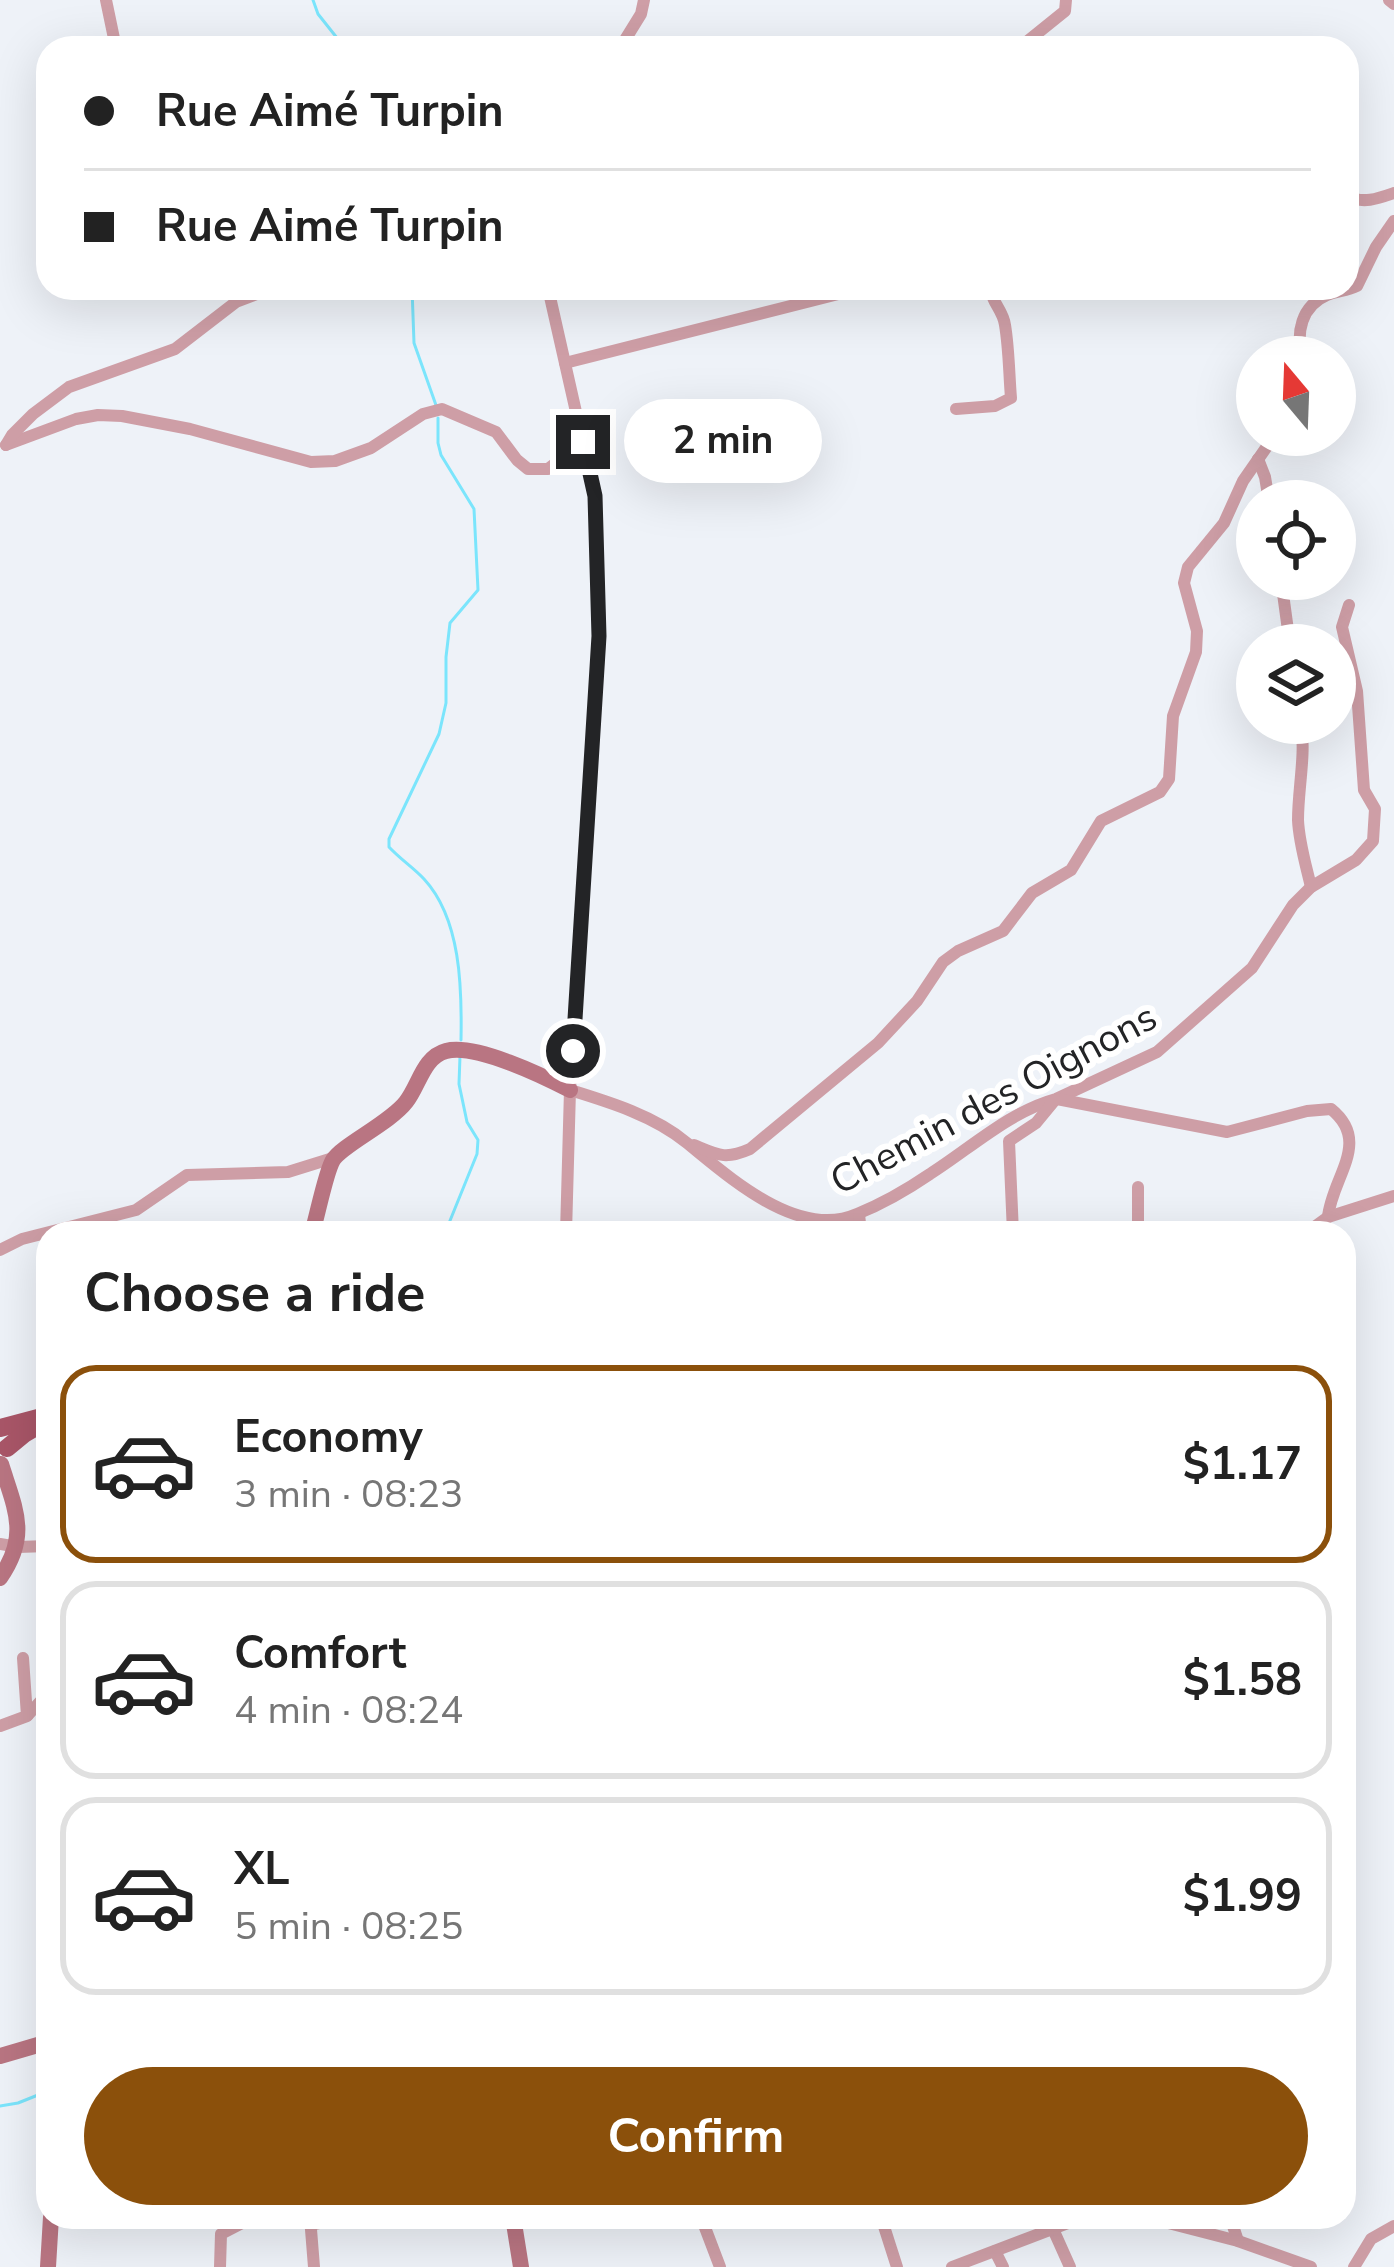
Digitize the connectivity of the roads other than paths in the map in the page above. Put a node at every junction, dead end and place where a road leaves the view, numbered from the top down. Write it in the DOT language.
graph roads {
  1 [pos="106,0"];
  2 [pos="644,0"];
  3 [pos="1066,0"];
  4 [pos="114,36"];
  5 [pos="627,36"];
  6 [pos="1034,36"];
  7 [pos="1394,194"];
  8 [pos="1359,200"];
  9 [pos="1394,221"];
  10 [pos="1359,282"];
  11 [pos="241,300"];
  12 [pos="551,300"];
  13 [pos="814,300"];
  14 [pos="993,300"];
  15 [pos="1320,300"];
  16 [pos="1298,336"];
  17 [pos="565,363"];
  18 [pos="956,409"];
  19 [pos="583,442"];
  20 [pos="3,447"];
  21 [pos="1260,456"];
  22 [pos="1258,459"];
  23 [pos="1266,480"];
  24 [pos="1348,604"];
  25 [pos="1303,744"];
  26 [pos="1311,887"];
  27 [pos="570,1090"];
  28 [pos="1056,1099"];
  29 [pos="687,1143"];
  30 [pos="333,1158"];
  31 [pos="1138,1187"];
  32 [pos="1394,1196"];
  33 [pos="859,1214"];
  34 [pos="1328,1217"];
  35 [pos="93,1221"];
  36 [pos="315,1221"];
  37 [pos="566,1221"];
  38 [pos="860,1221"];
  39 [pos="1013,1221"];
  40 [pos="1138,1221"];
  41 [pos="1322,1221"];
  42 [pos="36,1235"];
  43 [pos="0,1250"];
  44 [pos="36,1425"];
  45 [pos="2,1447"];
  46 [pos="0,1489"];
  47 [pos="36,1547"];
  48 [pos="6,1550"];
  49 [pos="0,1578"];
  50 [pos="22,1658"];
  51 [pos="36,1706"];
  52 [pos="27,1716"];
  53 [pos="0,1726"];
  54 [pos="36,2046"];
  55 [pos="0,2056"];
  56 [pos="1394,2226"];
  57 [pos="50,2229"];
  58 [pos="231,2229"];
  59 [pos="311,2229"];
  60 [pos="515,2229"];
  61 [pos="706,2229"];
  62 [pos="885,2229"];
  63 [pos="1054,2229"];
  64 [pos="1192,2229"];
  65 [pos="1234,2229"];
  66 [pos="1238,2241"];
  67 [pos="995,2251"];
  68 [pos="48,2267"];
  69 [pos="220,2267"];
  70 [pos="314,2267"];
  71 [pos="521,2267"];
  72 [pos="720,2267"];
  73 [pos="897,2267"];
  74 [pos="952,2267"];
  75 [pos="1004,2267"];
  76 [pos="1070,2267"];
  77 [pos="1312,2267"];
  78 [pos="1354,2267"];
  1 -- 4 [label="street"];
  2 -- 5 [label="street"];
  3 -- 6 [label="street"];
  7 -- 8 [label="street"];
  9 -- 10 [label="street"];
  11 -- 20 [label="street"];
  12 -- 17 [label="street"];
  13 -- 17 [label="street"];
  14 -- 18 [label="street"];
  15 -- 16 [label="street"];
  17 -- 19 [label="street"];
  19 -- 20 [label="street"];
  19 -- 27 [label="street"];
  21 -- 22 [label="street"];
  22 -- 23 [label="street"];
  22 -- 29 [label="street"];
  24 -- 26 [label="street, Chemin des Oignons"];
  25 -- 26 [label="street"];
  26 -- 28 [label="street, Chemin des Oignons"];
  27 -- 29 [label="street, Chemin des Oignons"];
  27 -- 30 [label="street"];
  27 -- 37 [label="street"];
  28 -- 33 [label="street, Chemin des Oignons"];
  28 -- 34 [label="street"];
  28 -- 39 [label="street"];
  29 -- 33 [label="street, Chemin des Oignons"];
  30 -- 35 [label="street"];
  30 -- 36 [label="street"];
  31 -- 40 [label="street"];
  32 -- 34 [label="street"];
  33 -- 38 [label="street"];
  34 -- 41 [label="street"];
  42 -- 43 [label="street"];
  44 -- 45 [label="main road"];
  45 -- 48 [label="street"];
  46 -- 48 [label="street"];
  47 -- 48 [label="street"];
  48 -- 49 [label="street"];
  50 -- 52 [label="street"];
  51 -- 52 [label="street"];
  52 -- 53 [label="street"];
  54 -- 55 [label="street"];
  56 -- 78 [label="street"];
  57 -- 68 [label="street"];
  58 -- 69 [label="street"];
  59 -- 70 [label="street"];
  60 -- 71 [label="street"];
  61 -- 72 [label="street"];
  62 -- 73 [label="street"];
  63 -- 67 [label="street"];
  63 -- 76 [label="street"];
  64 -- 66 [label="street"];
  65 -- 66 [label="street"];
  66 -- 77 [label="street"];
  67 -- 74 [label="street"];
  67 -- 75 [label="street"];
}
